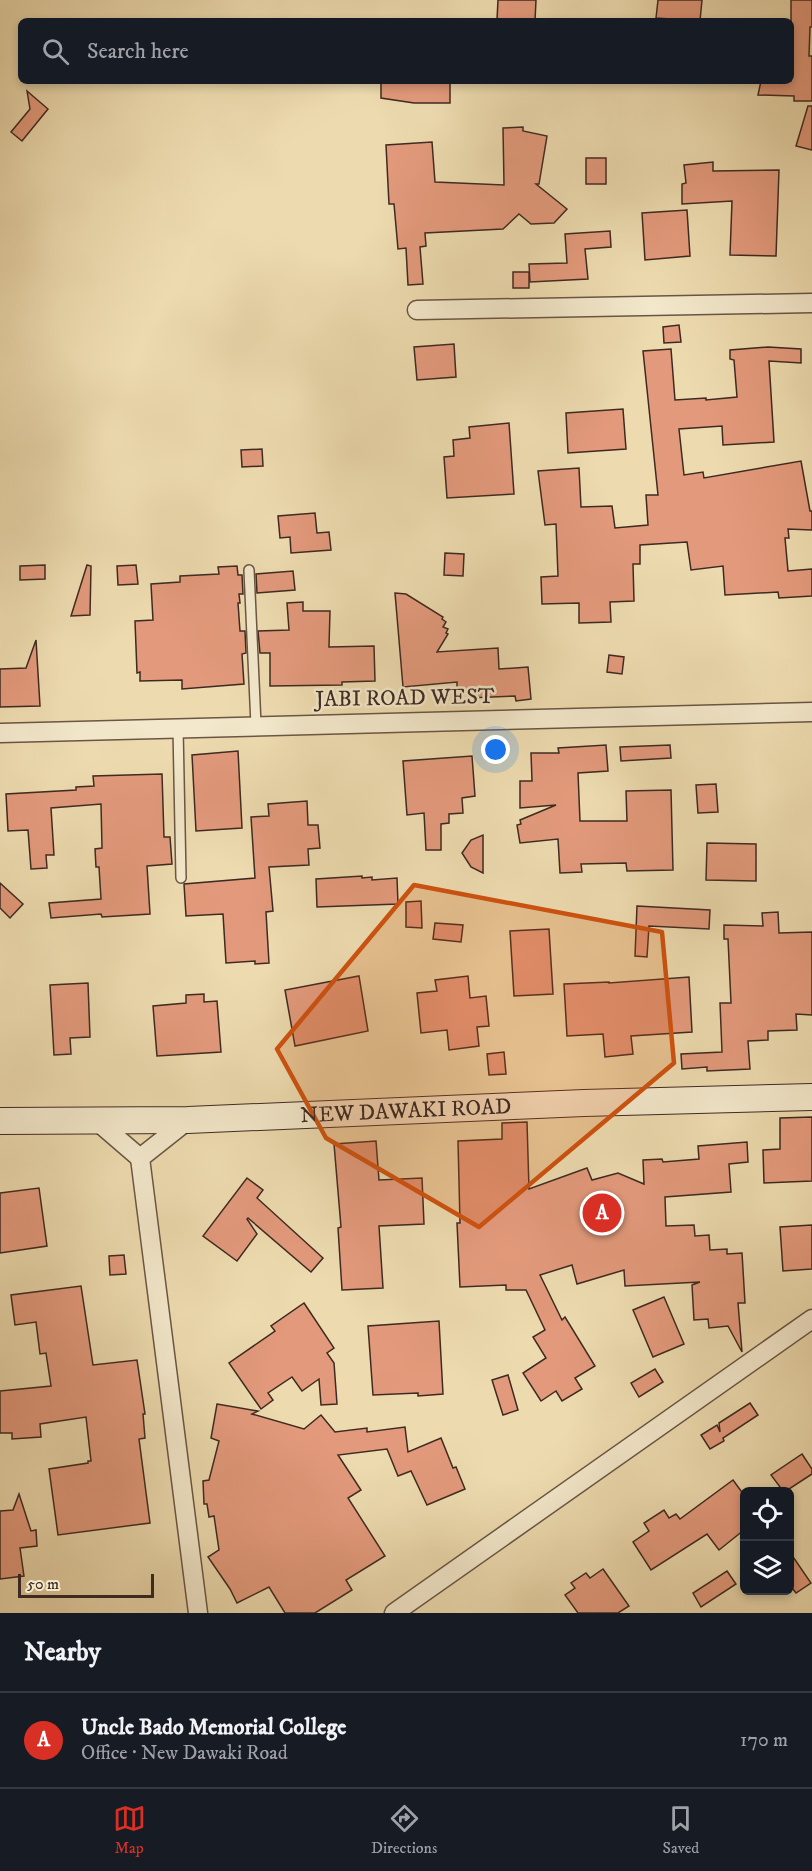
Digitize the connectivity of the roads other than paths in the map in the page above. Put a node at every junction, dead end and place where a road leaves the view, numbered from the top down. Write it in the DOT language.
graph roads {
  1 [pos="812,303"];
  2 [pos="417,310"];
  3 [pos="249,570"];
  4 [pos="812,712"];
  5 [pos="256,725"];
  6 [pos="178,728"];
  7 [pos="0,733"];
  8 [pos="181,878"];
  9 [pos="812,1097"];
  10 [pos="188,1120"];
  11 [pos="0,1121"];
  12 [pos="97,1121"];
  13 [pos="140,1158"];
  14 [pos="812,1319"];
  15 [pos="198,1613"];
  16 [pos="394,1613"];
  1 -- 2 [label="street"];
  3 -- 5 [label="lane"];
  4 -- 5 [label="street, JABI ROAD WEST"];
  5 -- 6 [label="street, JABI ROAD WEST"];
  6 -- 7 [label="street, JABI ROAD WEST"];
  6 -- 8 [label="lane"];
  9 -- 10 [label="street, NEW DAWAKI ROAD"];
  10 -- 12 [label="street, NEW DAWAKI ROAD"];
  10 -- 13 [label="street"];
  11 -- 12 [label="street, NEW DAWAKI ROAD"];
  12 -- 13 [label="street"];
  13 -- 15 [label="street"];
  14 -- 16 [label="street"];
}
